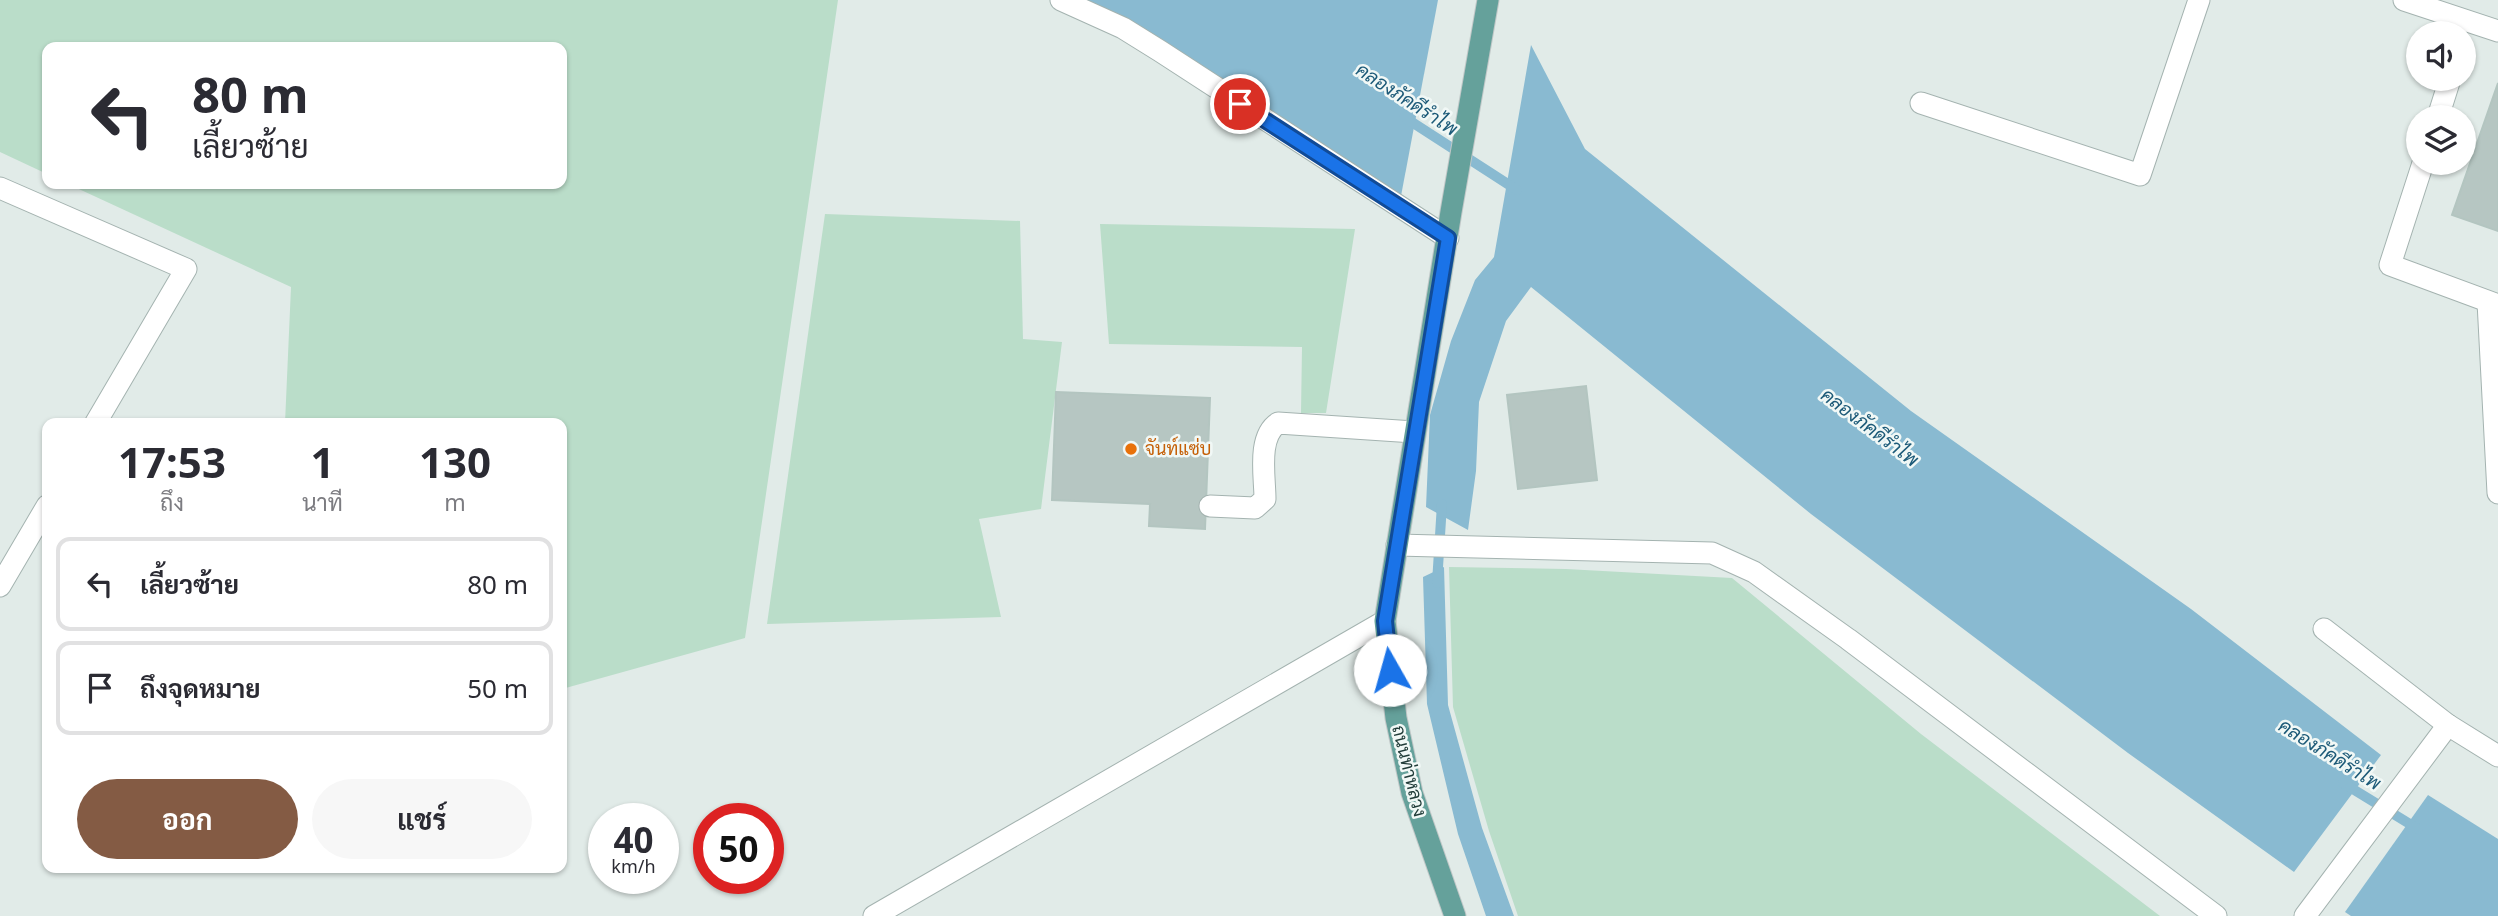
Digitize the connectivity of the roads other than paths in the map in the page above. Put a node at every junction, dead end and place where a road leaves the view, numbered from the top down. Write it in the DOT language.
graph roads {
  1 [pos="1061,0"];
  2 [pos="1488,0"];
  3 [pos="2199,0"];
  4 [pos="2404,0"];
  5 [pos="2450,21"];
  6 [pos="2476,29"];
  7 [pos="2498,31"];
  8 [pos="1921,103"];
  9 [pos="2419,175"];
  10 [pos="0,188"];
  11 [pos="1448,238"];
  12 [pos="2493,303"];
  13 [pos="99,418"];
  14 [pos="1414,432"];
  15 [pos="2498,493"];
  16 [pos="1210,506"];
  17 [pos="42,515"];
  18 [pos="1397,545"];
  19 [pos="0,586"];
  20 [pos="1385,621"];
  21 [pos="2324,629"];
  22 [pos="2448,725"];
  23 [pos="2498,756"];
  24 [pos="874,916"];
  25 [pos="1455,916"];
  26 [pos="2216,916"];
  27 [pos="2305,916"];
  1 -- 11 [label="street"];
  2 -- 11 [label="main road, ถนนท่าหลวง"];
  3 -- 8 [label="street"];
  4 -- 5 [label="street"];
  6 -- 7 [label="street"];
  9 -- 12 [label="street"];
  10 -- 13 [label="street"];
  11 -- 14 [label="main road, ถนนท่าหลวง"];
  12 -- 15 [label="street"];
  14 -- 16 [label="street"];
  14 -- 18 [label="main road, ถนนท่าหลวง"];
  17 -- 19 [label="street"];
  18 -- 20 [label="main road, ถนนท่าหลวง"];
  18 -- 26 [label="street"];
  20 -- 24 [label="street"];
  20 -- 25 [label="main road, ถนนท่าหลวง"];
  21 -- 22 [label="street"];
  22 -- 23 [label="street"];
  22 -- 27 [label="street"];
}
